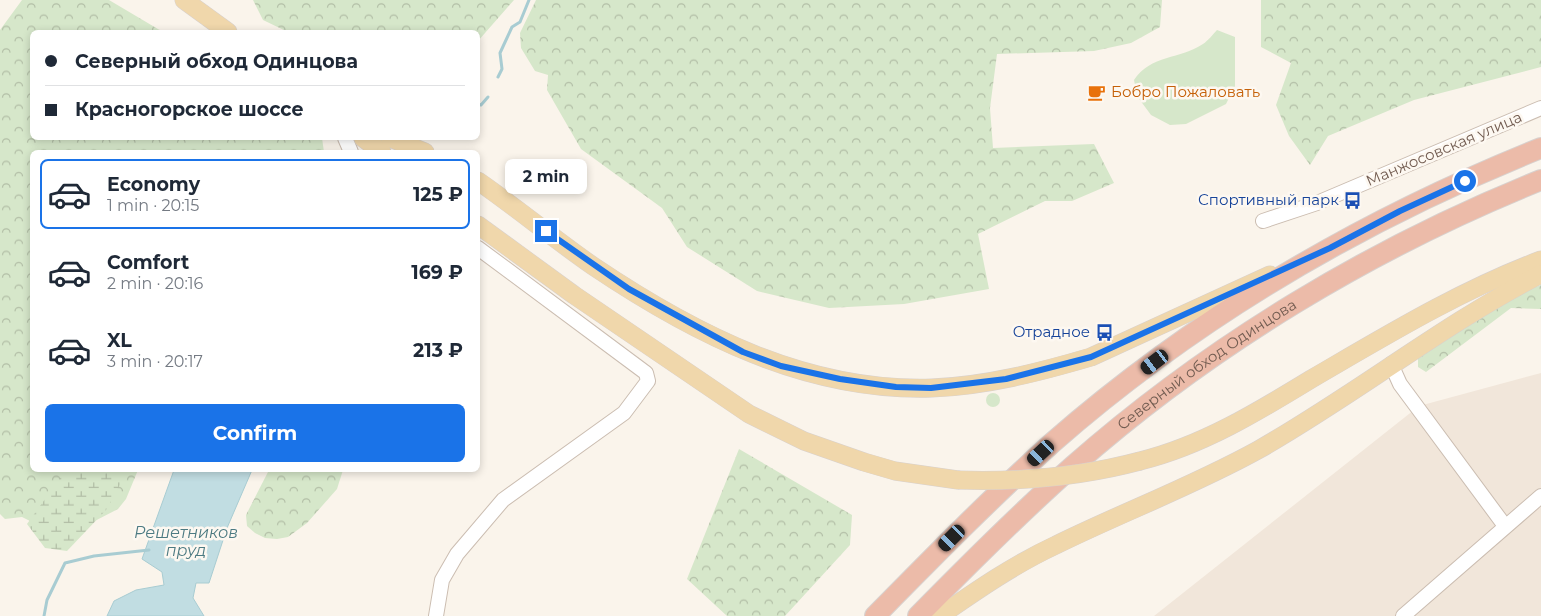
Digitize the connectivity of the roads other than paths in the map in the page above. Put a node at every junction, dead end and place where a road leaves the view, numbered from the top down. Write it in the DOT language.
graph roads {
  1 [pos="184,0"];
  2 [pos="225,30"];
  3 [pos="1541,108"];
  4 [pos="366,140"];
  5 [pos="395,140"];
  6 [pos="1541,148"];
  7 [pos="379,150"];
  8 [pos="420,150"];
  9 [pos="1541,180"];
  10 [pos="480,182"];
  11 [pos="1263,221"];
  12 [pos="480,225"];
  13 [pos="1330,248"];
  14 [pos="480,249"];
  15 [pos="1541,260"];
  16 [pos="1541,274"];
  17 [pos="1391,364"];
  18 [pos="1541,496"];
  19 [pos="1505,526"];
  20 [pos="436,616"];
  21 [pos="875,616"];
  22 [pos="918,616"];
  23 [pos="940,616"];
  24 [pos="1403,616"];
  1 -- 2 [label="main road"];
  3 -- 11 [label="street, Манжосовская улица"];
  4 -- 7 [label="main road"];
  5 -- 8 [label="main road"];
  6 -- 13 [label="highway, Северный обход Одинцова"];
  9 -- 22 [label="highway, Северный обход Одинцова"];
  10 -- 13 [label="main road"];
  12 -- 15 [label="main road, bridge"];
  13 -- 21 [label="highway, Северный обход Одинцова"];
  14 -- 20 [label="street"];
  16 -- 17 [label="main road"];
  17 -- 19 [label="street"];
  17 -- 23 [label="main road"];
  18 -- 19 [label="street"];
  19 -- 24 [label="street"];
}
